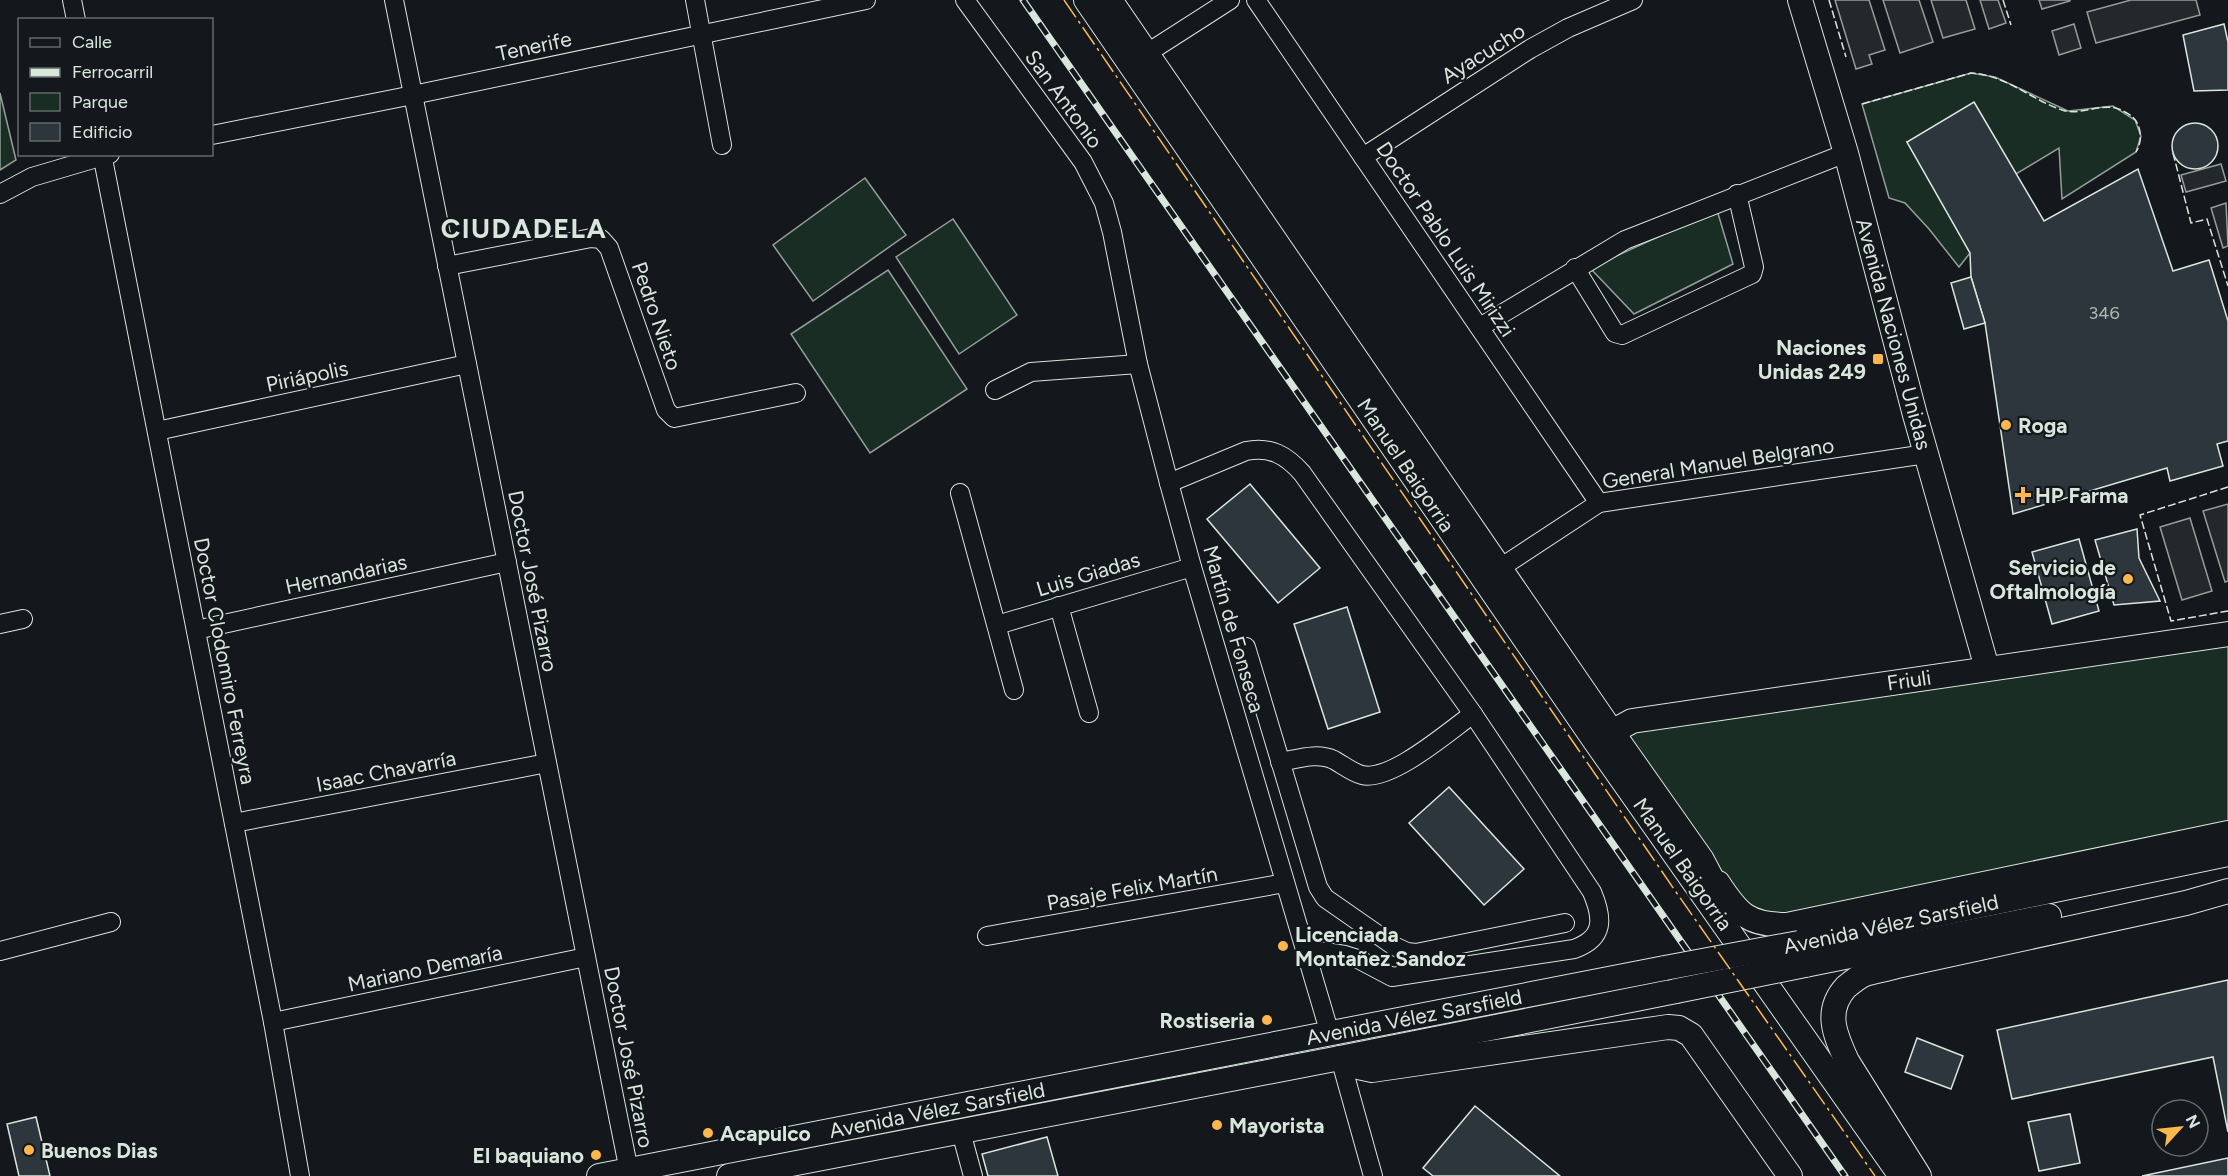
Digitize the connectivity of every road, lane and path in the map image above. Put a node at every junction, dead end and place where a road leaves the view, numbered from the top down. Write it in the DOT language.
graph roads {
  1 [pos="72,0"];
  2 [pos="394,0"];
  3 [pos="695,0"];
  4 [pos="866,0"];
  5 [pos="965,0"];
  6 [pos="1086,0"];
  7 [pos="1110,0"];
  8 [pos="1230,0"];
  9 [pos="1256,0"];
  10 [pos="1633,0"];
  11 [pos="1800,0"];
  12 [pos="76,18"];
  13 [pos="701,33"];
  14 [pos="1139,58"];
  15 [pos="413,95"];
  16 [pos="213,135"];
  17 [pos="722,145"];
  18 [pos="1846,153"];
  19 [pos="102,156"];
  20 [pos="105,156"];
  21 [pos="1363,157"];
  22 [pos="0,194"];
  23 [pos="1737,194"];
  24 [pos="1112,232"];
  25 [pos="447,266"];
  26 [pos="1575,268"];
  27 [pos="1479,327"];
  28 [pos="467,364"];
  29 [pos="1138,364"];
  30 [pos="995,390"];
  31 [pos="796,393"];
  32 [pos="157,431"];
  33 [pos="1926,454"];
  34 [pos="1169,483"];
  35 [pos="960,493"];
  36 [pos="1599,503"];
  37 [pos="507,562"];
  38 [pos="1192,567"];
  39 [pos="1500,568"];
  40 [pos="1059,606"];
  41 [pos="23,619"];
  42 [pos="0,624"];
  43 [pos="997,625"];
  44 [pos="196,630"];
  45 [pos="2228,634"];
  46 [pos="1246,647"];
  47 [pos="1987,668"];
  48 [pos="1014,690"];
  49 [pos="1089,713"];
  50 [pos="1473,714"];
  51 [pos="1604,737"];
  52 [pos="1280,762"];
  53 [pos="547,763"];
  54 [pos="234,823"];
  55 [pos="2228,833"];
  56 [pos="2228,854"];
  57 [pos="1702,860"];
  58 [pos="2228,880"];
  59 [pos="1286,883"];
  60 [pos="2228,891"];
  61 [pos="111,922"];
  62 [pos="1565,923"];
  63 [pos="987,936"];
  64 [pos="1738,943"];
  65 [pos="1305,949"];
  66 [pos="0,951"];
  67 [pos="1802,954"];
  68 [pos="586,957"];
  69 [pos="273,1022"];
  70 [pos="1330,1034"];
  71 [pos="1340,1058"];
  72 [pos="961,1132"];
  73 [pos="629,1173"];
  74 [pos="300,1176"];
  75 [pos="599,1176"];
  76 [pos="729,1176"];
  77 [pos="973,1176"];
  78 [pos="1373,1176"];
  79 [pos="1790,1176"];
  80 [pos="1900,1176"];
  81 [pos="1919,1176"];
  1 -- 12 [label="street"];
  2 -- 15 [label="street, Doctor José Pizarro"];
  3 -- 13 [label="street"];
  4 -- 13 [label="street, Tenerife"];
  5 -- 24 [label="street, San Antonio"];
  6 -- 14 [label="main road, Manuel Baigorria"];
  7 -- 14 [label="main road, Manuel Baigorria"];
  8 -- 14 [label="street"];
  9 -- 21 [label="street, Doctor Pablo Luis Mirizzi"];
  10 -- 21 [label="street, Ayacucho"];
  11 -- 18 [label="main road, Avenida Naciones Unidas"];
  13 -- 15 [label="street, Tenerife"];
  13 -- 17 [label="street"];
  14 -- 39 [label="main road, Manuel Baigorria"];
  14 -- 51 [label="main road, Manuel Baigorria"];
  15 -- 16 [label="street, Tenerife"];
  15 -- 25 [label="street, Doctor José Pizarro"];
  18 -- 23 [label="street"];
  18 -- 33 [label="main road, Avenida Naciones Unidas"];
  19 -- 22 [label="street"];
  20 -- 32 [label="street, Doctor Clodomiro Ferreyra"];
  21 -- 27 [label="street, Doctor Pablo Luis Mirizzi"];
  23 -- 26 [label="street"];
  23 -- 26 [label="street"];
  24 -- 29 [label="street, Martín de Fonseca"];
  25 -- 28 [label="street, Doctor José Pizarro"];
  25 -- 31 [label="street, Pedro Nieto"];
  26 -- 27 [label="street"];
  27 -- 36 [label="street, Doctor Pablo Luis Mirizzi"];
  28 -- 32 [label="street, Piriápolis"];
  28 -- 37 [label="street, Doctor José Pizarro"];
  29 -- 30 [label="street"];
  29 -- 34 [label="street, Martín de Fonseca"];
  32 -- 44 [label="street, Doctor Clodomiro Ferreyra"];
  33 -- 36 [label="street, General Manuel Belgrano"];
  33 -- 47 [label="main road, Avenida Naciones Unidas"];
  34 -- 38 [label="street, Martín de Fonseca"];
  34 -- 50 [label="street"];
  35 -- 43 [label="street"];
  36 -- 39 [label="street, General Manuel Belgrano"];
  37 -- 44 [label="street, Hernandarias"];
  37 -- 53 [label="street, Doctor José Pizarro"];
  38 -- 40 [label="street, Luis Giadas"];
  38 -- 59 [label="street, Martín de Fonseca"];
  39 -- 51 [label="main road, Manuel Baigorria"];
  40 -- 43 [label="street, Luis Giadas"];
  40 -- 49 [label="street"];
  41 -- 42 [label="street"];
  43 -- 48 [label="street"];
  44 -- 54 [label="street, Doctor Clodomiro Ferreyra"];
  45 -- 47 [label="main road, Friuli"];
  46 -- 52 [label="street"];
  47 -- 51 [label="main road, Friuli"];
  50 -- 52 [label="street"];
  50 -- 65 [label="street"];
  51 -- 57 [label="main road, Manuel Baigorria"];
  51 -- 64 [label="main road, Manuel Baigorria"];
  52 -- 62 [label="street"];
  53 -- 54 [label="street, Isaac Chavarría"];
  53 -- 68 [label="street, Doctor José Pizarro"];
  54 -- 69 [label="street, Doctor Clodomiro Ferreyra"];
  55 -- 57 [label="main road"];
  56 -- 67 [label="main road, Avenida Vélez Sarsfield"];
  57 -- 64 [label="main road, Manuel Baigorria"];
  58 -- 67 [label="main road, Avenida Vélez Sarsfield"];
  59 -- 63 [label="street, Pasaje Felix Martín"];
  59 -- 65 [label="street, Martín de Fonseca"];
  60 -- 81 [label="main road"];
  61 -- 66 [label="street"];
  64 -- 80 [label="main road"];
  65 -- 70 [label="street, Martín de Fonseca"];
  67 -- 70 [label="main road, Avenida Vélez Sarsfield, bridge"];
  67 -- 71 [label="main road, Avenida Vélez Sarsfield, bridge"];
  68 -- 69 [label="street, Mariano Demaría"];
  68 -- 73 [label="street, Doctor José Pizarro"];
  69 -- 74 [label="street, Doctor Clodomiro Ferreyra"];
  70 -- 73 [label="main road, Avenida Vélez Sarsfield"];
  71 -- 72 [label="main road, Avenida Vélez Sarsfield"];
  71 -- 78 [label="street"];
  71 -- 79 [label="main road"];
  72 -- 76 [label="main road, Avenida Vélez Sarsfield"];
  72 -- 77 [label="street"];
  73 -- 75 [label="main road, Avenida Vélez Sarsfield"];
}
